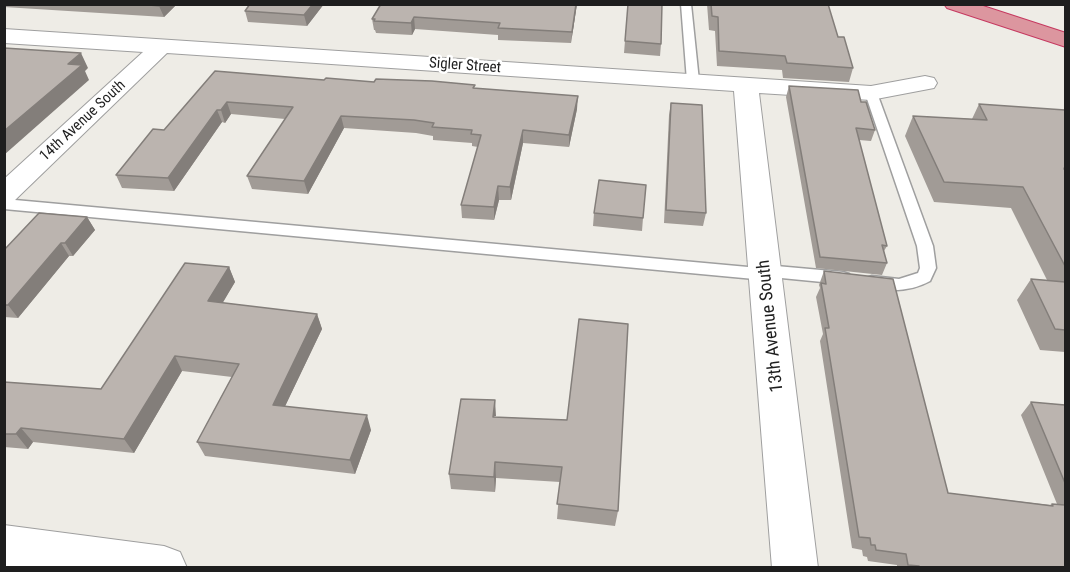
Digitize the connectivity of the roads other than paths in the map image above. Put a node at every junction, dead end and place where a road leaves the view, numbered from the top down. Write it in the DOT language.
graph roads {
  1 [pos="686,4"];
  2 [pos="938,4"];
  3 [pos="954,4"];
  4 [pos="1005,22"];
  5 [pos="4,36"];
  6 [pos="1065,40"];
  7 [pos="162,46"];
  8 [pos="693,81"];
  9 [pos="925,83"];
  10 [pos="746,85"];
  11 [pos="871,93"];
  12 [pos="4,195"];
  13 [pos="4,204"];
  14 [pos="765,272"];
  15 [pos="4,546"];
  16 [pos="164,567"];
  17 [pos="795,567"];
  1 -- 8 [label="lane"];
  2 -- 4 [label="highway"];
  3 -- 4 [label="highway"];
  4 -- 6 [label="highway"];
  5 -- 7 [label="street, Sigler Street"];
  7 -- 8 [label="street, Sigler Street"];
  7 -- 12 [label="street, 14th Avenue South"];
  8 -- 10 [label="street, Sigler Street"];
  9 -- 11 [label="street, Sigler Street"];
  10 -- 11 [label="street, Sigler Street"];
  10 -- 14 [label="street, 13th Avenue South"];
  11 -- 14 [label="lane"];
  13 -- 14 [label="lane"];
  14 -- 17 [label="street, 13th Avenue South"];
  15 -- 16 [label="street"];
}
